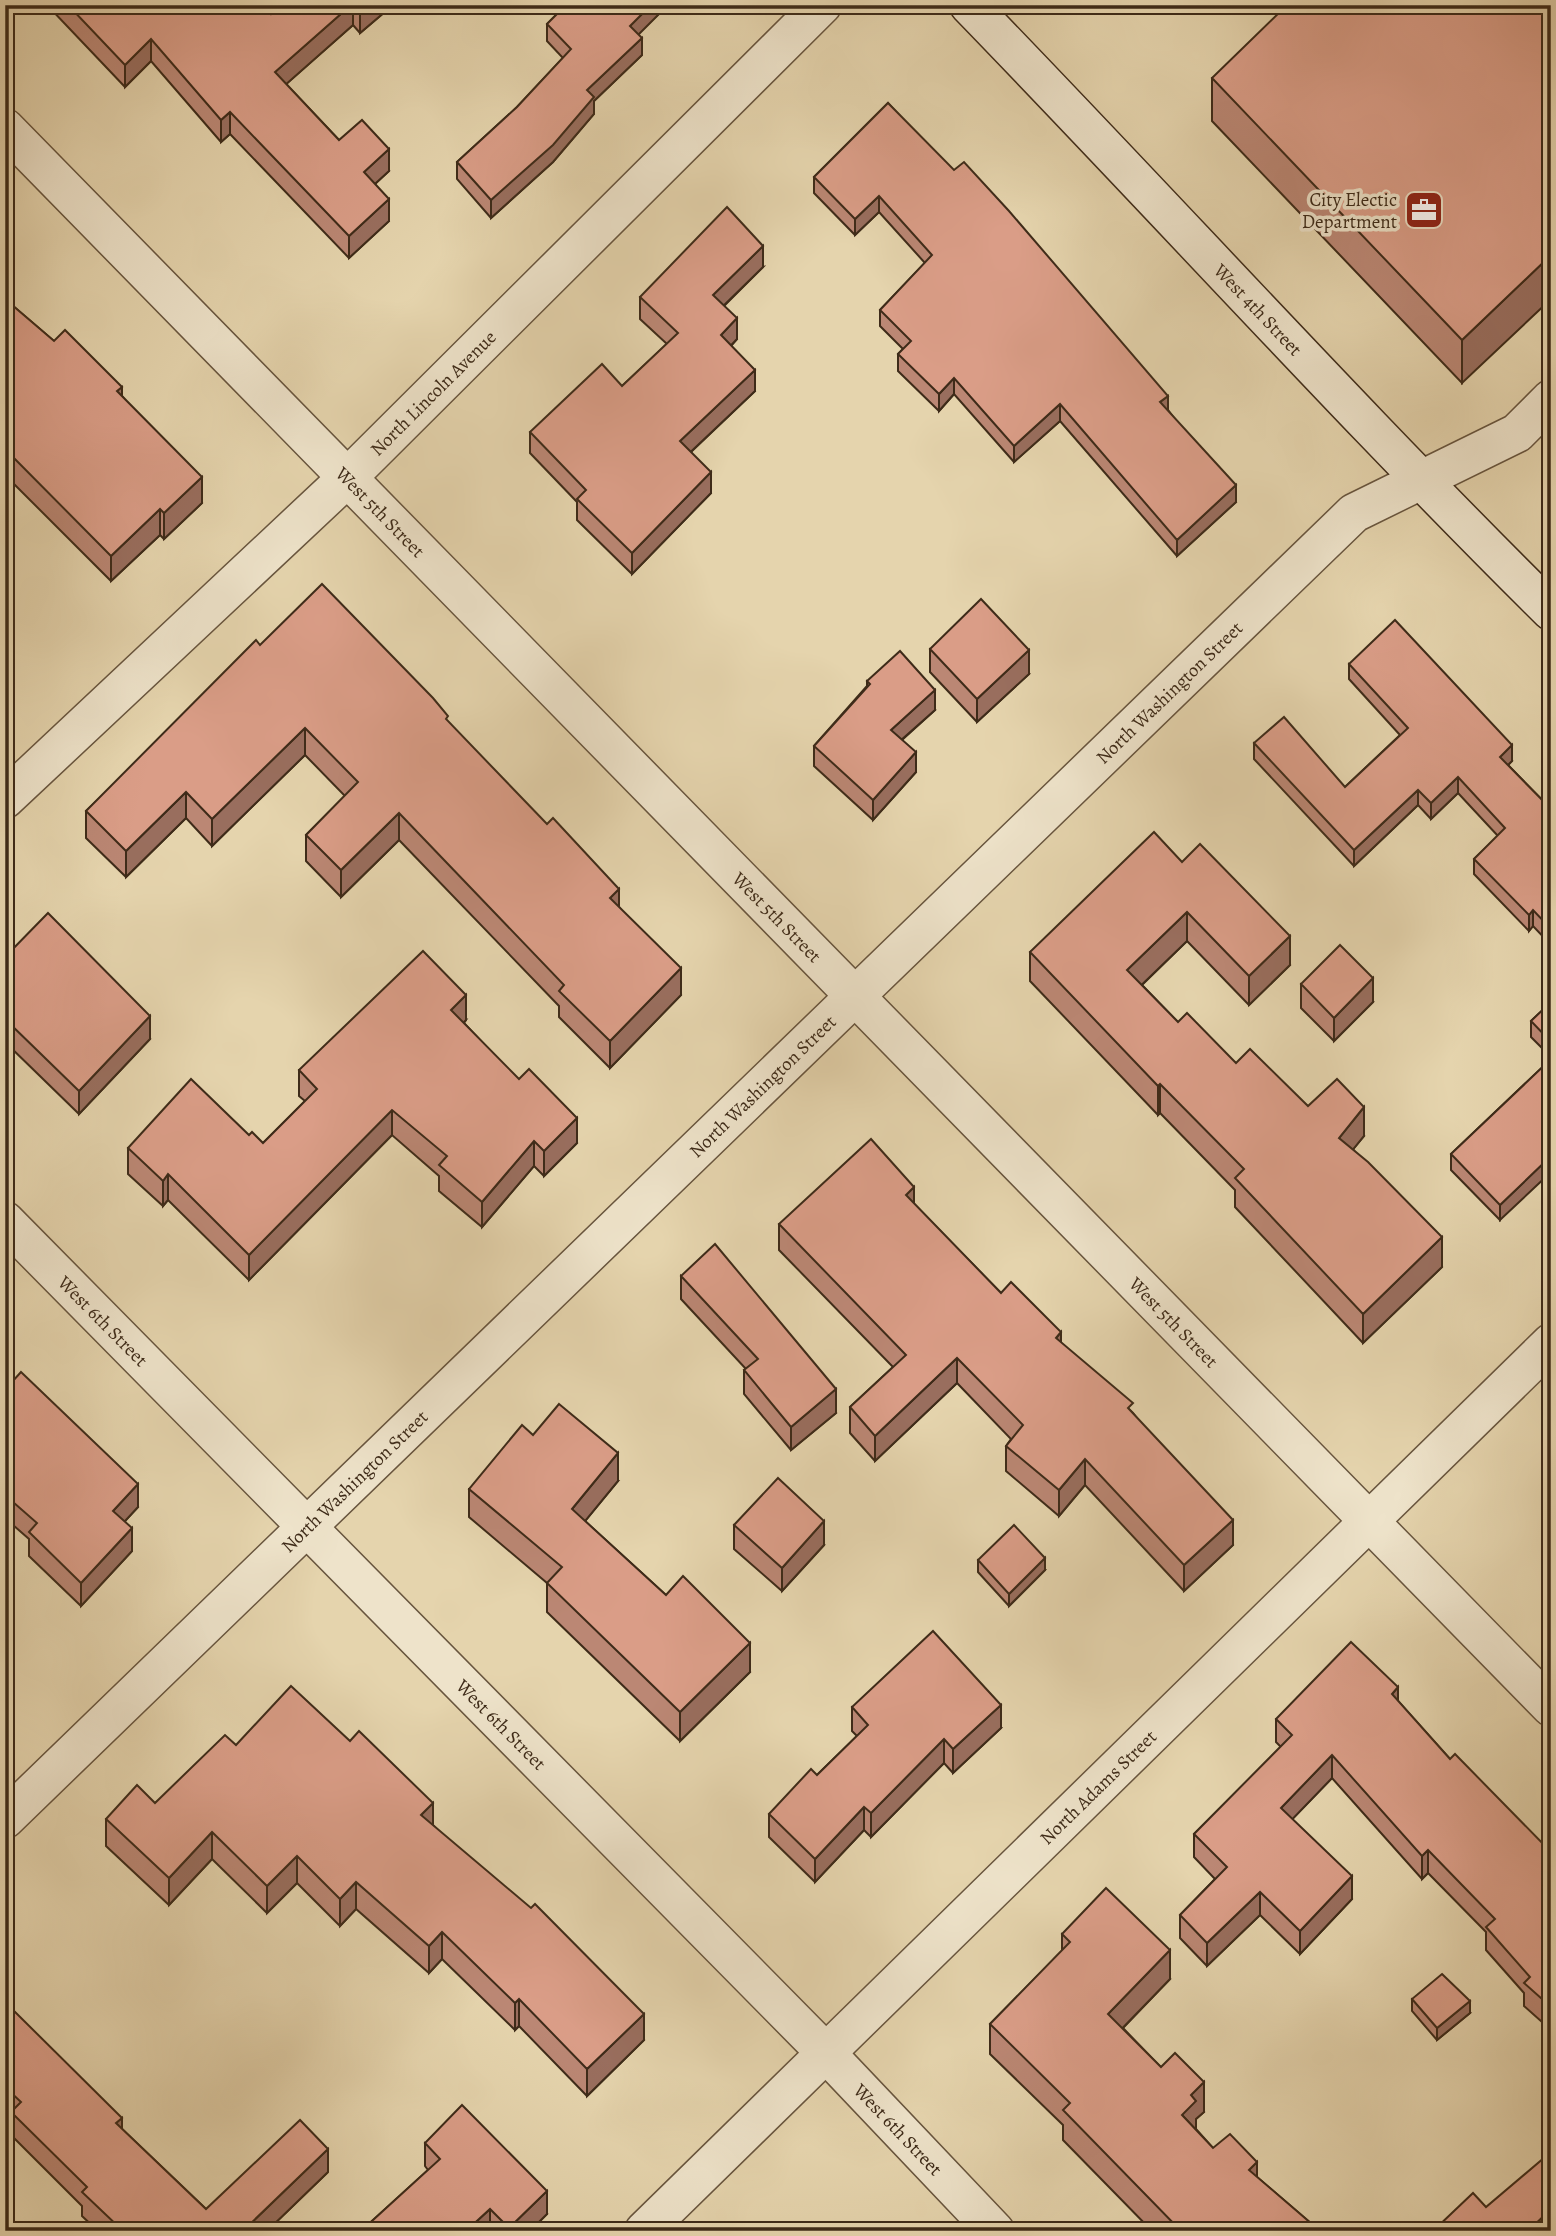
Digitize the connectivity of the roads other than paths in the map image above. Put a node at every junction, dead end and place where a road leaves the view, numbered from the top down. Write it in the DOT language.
graph roads {
  1 [pos="822,5"];
  2 [pos="968,5"];
  3 [pos="5,128"];
  4 [pos="1551,399"];
  5 [pos="347,478"];
  6 [pos="1418,480"];
  7 [pos="1551,611"];
  8 [pos="5,799"];
  9 [pos="855,997"];
  10 [pos="5,1221"];
  11 [pos="1551,1343"];
  12 [pos="1368,1521"];
  13 [pos="307,1527"];
  14 [pos="1551,1707"];
  15 [pos="5,1819"];
  16 [pos="826,2053"];
  17 [pos="644,2231"];
  18 [pos="995,2231"];
  1 -- 5 [label="street, North Lincoln Avenue"];
  2 -- 6 [label="street, West 4th Street"];
  3 -- 5 [label="street, West 5th Street"];
  4 -- 6 [label="street, North Washington Street"];
  5 -- 8 [label="street, North Lincoln Avenue"];
  5 -- 9 [label="street, West 5th Street"];
  6 -- 7 [label="street, West 4th Street"];
  6 -- 9 [label="street, North Washington Street"];
  9 -- 12 [label="street, West 5th Street"];
  9 -- 13 [label="street, North Washington Street"];
  10 -- 13 [label="street, West 6th Street"];
  11 -- 12 [label="street, North Adams Street"];
  12 -- 14 [label="street, West 5th Street"];
  12 -- 16 [label="street, North Adams Street"];
  13 -- 15 [label="street, North Washington Street"];
  13 -- 16 [label="street, West 6th Street"];
  16 -- 17 [label="street, North Adams Street"];
  16 -- 18 [label="street, West 6th Street"];
}
